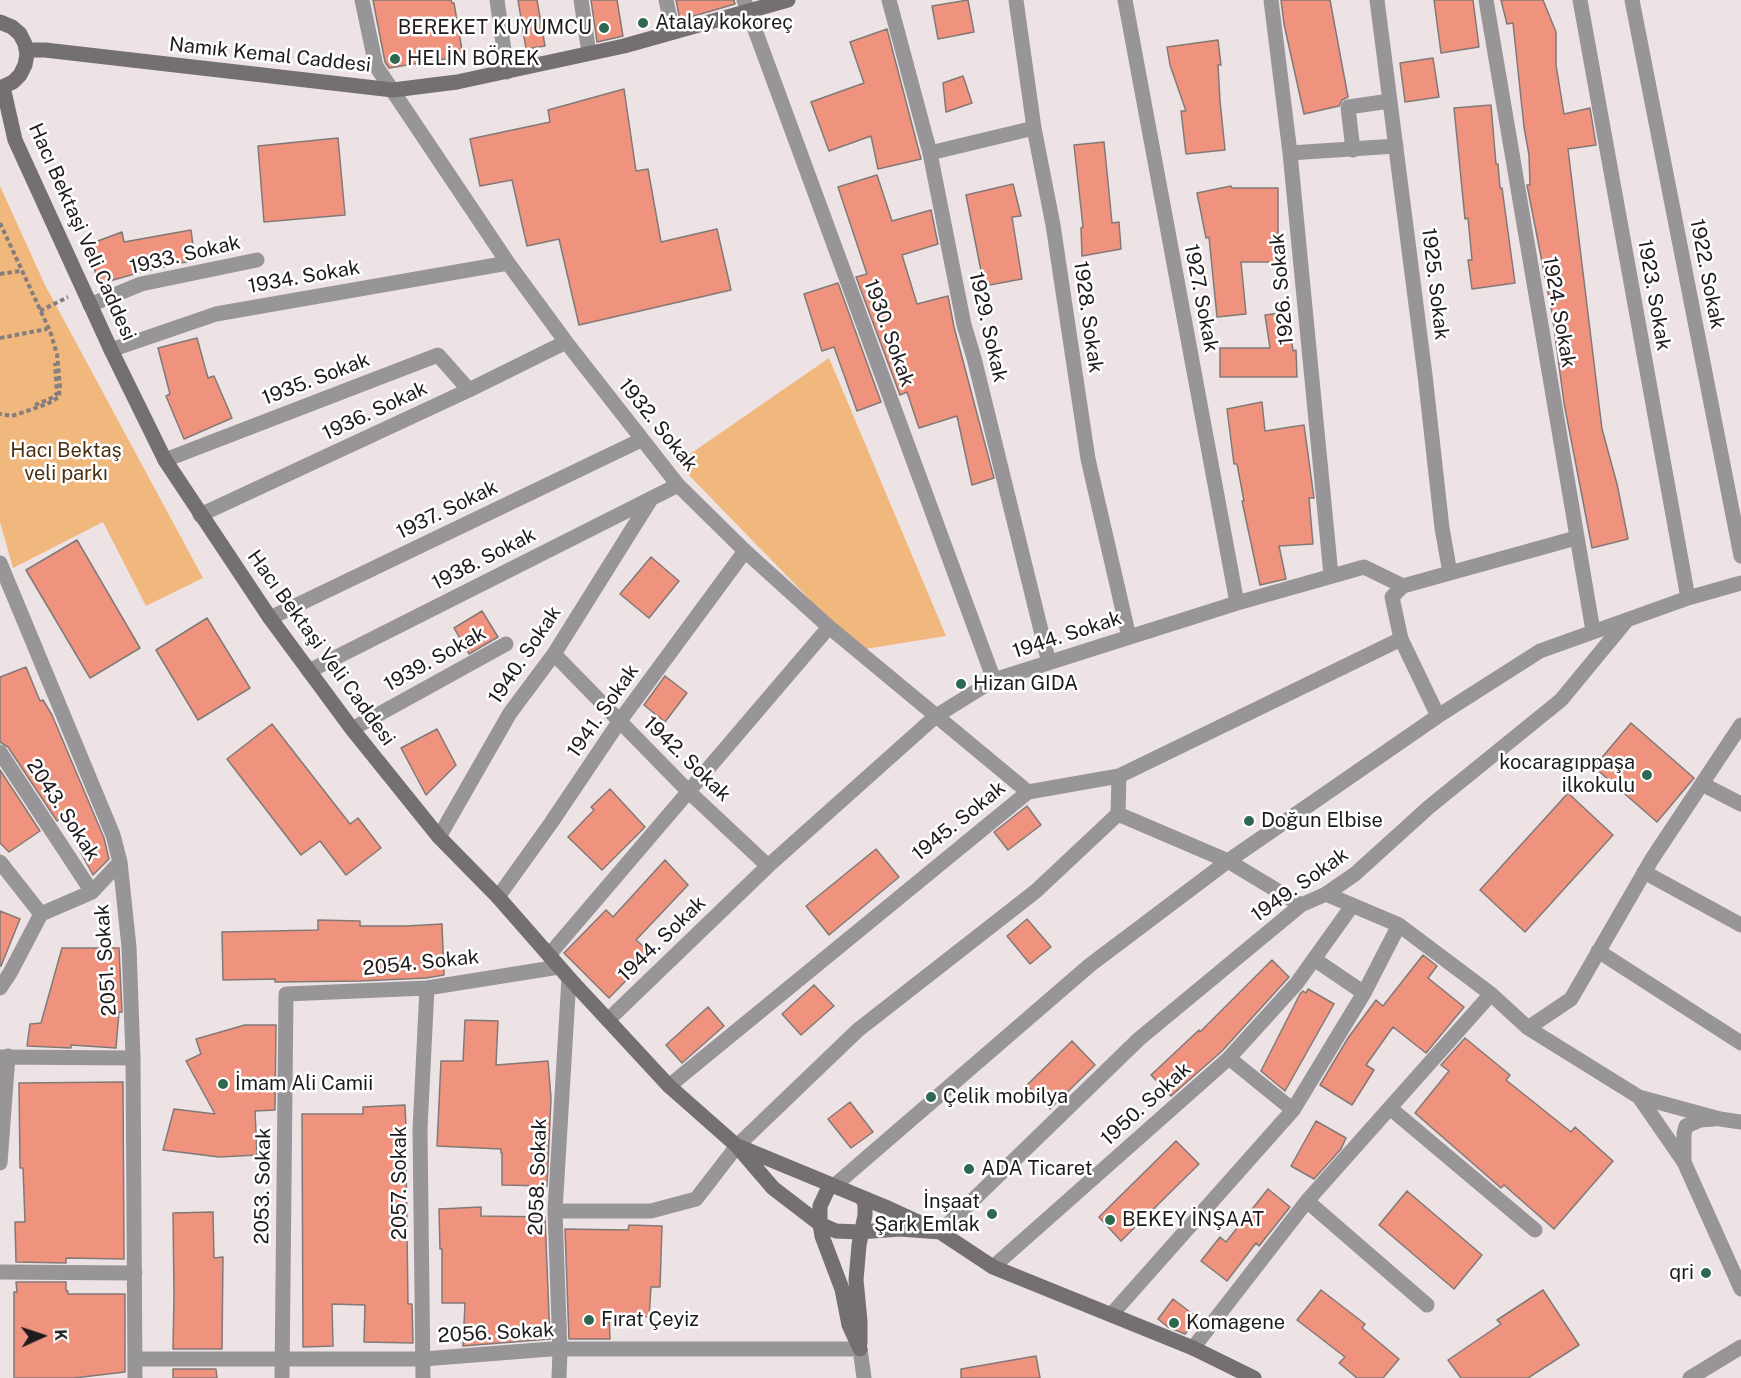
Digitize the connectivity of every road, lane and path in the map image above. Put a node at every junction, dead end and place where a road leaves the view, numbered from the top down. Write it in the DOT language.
graph roads {
  1 [pos="362,0"];
  2 [pos="497,0"];
  3 [pos="581,0"];
  4 [pos="666,0"];
  5 [pos="788,0"];
  6 [pos="889,0"];
  7 [pos="1016,0"];
  8 [pos="1125,0"];
  9 [pos="1271,0"];
  10 [pos="1377,0"];
  11 [pos="1486,0"];
  12 [pos="1580,0"];
  13 [pos="1632,0"];
  14 [pos="746,6"];
  15 [pos="0,22"];
  16 [pos="673,32"];
  17 [pos="26,50"];
  18 [pos="589,53"];
  19 [pos="507,72"];
  20 [pos="2,87"];
  21 [pos="393,90"];
  22 [pos="1390,101"];
  23 [pos="1034,128"];
  24 [pos="1396,146"];
  25 [pos="1353,150"];
  26 [pos="930,153"];
  27 [pos="1290,153"];
  28 [pos="0,225"];
  29 [pos="257,260"];
  30 [pos="508,262"];
  31 [pos="21,270"];
  32 [pos="0,274"];
  33 [pos="83,290"];
  34 [pos="90,305"];
  35 [pos="41,311"];
  36 [pos="47,329"];
  37 [pos="0,338"];
  38 [pos="566,342"];
  39 [pos="111,350"];
  40 [pos="469,390"];
  41 [pos="0,413"];
  42 [pos="641,440"];
  43 [pos="165,460"];
  44 [pos="678,485"];
  45 [pos="651,499"];
  46 [pos="200,515"];
  47 [pos="1576,538"];
  48 [pos="745,551"];
  49 [pos="1741,556"];
  50 [pos="0,563"];
  51 [pos="1450,573"];
  52 [pos="1331,575"];
  53 [pos="1741,583"];
  54 [pos="1403,586"];
  55 [pos="1688,598"];
  56 [pos="1237,603"];
  57 [pos="270,618"];
  58 [pos="1628,619"];
  59 [pos="829,627"];
  60 [pos="1593,631"];
  61 [pos="1129,638"];
  62 [pos="1401,639"];
  63 [pos="506,644"];
  64 [pos="554,654"];
  65 [pos="1049,663"];
  66 [pos="309,671"];
  67 [pos="994,680"];
  68 [pos="936,716"];
  69 [pos="1438,716"];
  70 [pos="619,722"];
  71 [pos="1741,726"];
  72 [pos="352,729"];
  73 [pos="0,752"];
  74 [pos="1119,776"];
  75 [pos="1702,784"];
  76 [pos="688,791"];
  77 [pos="1028,792"];
  78 [pos="1741,804"];
  79 [pos="1118,814"];
  80 [pos="439,837"];
  81 [pos="1228,861"];
  82 [pos="0,862"];
  83 [pos="120,862"];
  84 [pos="768,866"];
  85 [pos="1644,872"];
  86 [pos="92,892"];
  87 [pos="1326,894"];
  88 [pos="498,897"];
  89 [pos="1301,905"];
  90 [pos="1352,906"];
  91 [pos="40,914"];
  92 [pos="1399,924"];
  93 [pos="1741,925"];
  94 [pos="1598,951"];
  95 [pos="1314,959"];
  96 [pos="559,967"];
  97 [pos="0,988"];
  98 [pos="427,988"];
  99 [pos="1364,993"];
  100 [pos="286,994"];
  101 [pos="1491,994"];
  102 [pos="608,1020"];
  103 [pos="1528,1028"];
  104 [pos="1741,1043"];
  105 [pos="4,1056"];
  106 [pos="133,1058"];
  107 [pos="1229,1058"];
  108 [pos="669,1086"];
  109 [pos="1639,1097"];
  110 [pos="1390,1108"];
  111 [pos="1293,1110"];
  112 [pos="1720,1119"];
  113 [pos="1741,1122"];
  114 [pos="737,1146"];
  115 [pos="1684,1162"];
  116 [pos="0,1163"];
  117 [pos="834,1186"];
  118 [pos="861,1197"];
  119 [pos="1307,1201"];
  120 [pos="555,1211"];
  121 [pos="820,1224"];
  122 [pos="1535,1230"];
  123 [pos="862,1232"];
  124 [pos="940,1232"];
  125 [pos="993,1267"];
  126 [pos="0,1272"];
  127 [pos="135,1273"];
  128 [pos="1741,1289"];
  129 [pos="1427,1305"];
  130 [pos="1111,1315"];
  131 [pos="1741,1347"];
  132 [pos="1193,1348"];
  133 [pos="860,1349"];
  134 [pos="560,1350"];
  135 [pos="135,1359"];
  136 [pos="282,1359"];
  137 [pos="423,1359"];
  138 [pos="135,1378"];
  139 [pos="282,1378"];
  140 [pos="423,1378"];
  141 [pos="559,1378"];
  142 [pos="864,1378"];
  143 [pos="1254,1378"];
  144 [pos="1690,1378"];
  1 -- 21 [label="street, 1932. Sokak"];
  2 -- 19 [label="street"];
  3 -- 18 [label="street"];
  4 -- 16 [label="street"];
  5 -- 14 [label="street, Namık Kemal Caddesi"];
  6 -- 26 [label="street, 1929. Sokak"];
  7 -- 23 [label="street, 1928. Sokak"];
  8 -- 56 [label="street, 1927. Sokak"];
  9 -- 27 [label="street, 1926. Sokak"];
  10 -- 22 [label="street, 1925. Sokak"];
  11 -- 47 [label="street, 1924. Sokak"];
  12 -- 55 [label="street, 1923. Sokak"];
  13 -- 49 [label="street, 1922. Sokak"];
  14 -- 16 [label="street, Namık Kemal Caddesi"];
  14 -- 67 [label="street, 1930. Sokak"];
  15 -- 17 [label="street"];
  16 -- 18 [label="street, Namık Kemal Caddesi"];
  17 -- 20 [label="street, Hacı Bektaşi Veli Caddesi"];
  17 -- 21 [label="street, Namık Kemal Caddesi"];
  18 -- 19 [label="street, Namık Kemal Caddesi"];
  19 -- 21 [label="street, Namık Kemal Caddesi"];
  20 -- 33 [label="street, Hacı Bektaşi Veli Caddesi"];
  21 -- 30 [label="street, 1932. Sokak"];
  22 -- 24 [label="street, 1925. Sokak"];
  22 -- 25 [label="street"];
  23 -- 26 [label="street"];
  23 -- 61 [label="street, 1928. Sokak"];
  24 -- 25 [label="street"];
  24 -- 51 [label="street, 1925. Sokak"];
  25 -- 27 [label="street"];
  26 -- 65 [label="street, 1929. Sokak"];
  27 -- 52 [label="street, 1926. Sokak"];
  28 -- 31 [label="path"];
  28 -- 35 [label="path"];
  29 -- 34 [label="street, 1933. Sokak"];
  30 -- 38 [label="street, 1932. Sokak"];
  30 -- 39 [label="street, 1934. Sokak"];
  31 -- 32 [label="path"];
  31 -- 35 [label="path"];
  33 -- 34 [label="street, Hacı Bektaşi Veli Caddesi"];
  33 -- 35 [label="path"];
  34 -- 39 [label="street, Hacı Bektaşi Veli Caddesi"];
  35 -- 36 [label="path"];
  35 -- 41 [label="path"];
  36 -- 37 [label="path"];
  36 -- 41 [label="path"];
  38 -- 40 [label="street, 1936. Sokak"];
  38 -- 42 [label="street, 1932. Sokak"];
  39 -- 43 [label="street, Hacı Bektaşi Veli Caddesi"];
  40 -- 43 [label="street, 1935. Sokak"];
  40 -- 46 [label="street, 1936. Sokak"];
  42 -- 44 [label="street, 1932. Sokak"];
  42 -- 57 [label="street, 1937. Sokak"];
  43 -- 46 [label="street, Hacı Bektaşi Veli Caddesi"];
  44 -- 45 [label="street, 1938. Sokak"];
  44 -- 48 [label="street, 1932. Sokak"];
  45 -- 64 [label="street, 1940. Sokak"];
  45 -- 66 [label="street, 1938. Sokak"];
  46 -- 57 [label="street, Hacı Bektaşi Veli Caddesi"];
  47 -- 51 [label="street"];
  47 -- 60 [label="street, 1924. Sokak"];
  48 -- 59 [label="street, 1932. Sokak"];
  48 -- 70 [label="street, 1941. Sokak"];
  50 -- 83 [label="street, 2051. Sokak"];
  51 -- 54 [label="street"];
  52 -- 54 [label="street, 1944. Sokak"];
  52 -- 56 [label="street, 1944. Sokak"];
  53 -- 55 [label="street"];
  54 -- 62 [label="street"];
  55 -- 58 [label="street"];
  56 -- 61 [label="street, 1944. Sokak"];
  57 -- 66 [label="street, Hacı Bektaşi Veli Caddesi"];
  58 -- 60 [label="street"];
  58 -- 87 [label="street, 1949. Sokak"];
  59 -- 68 [label="street, 1932. Sokak"];
  59 -- 76 [label="street"];
  60 -- 69 [label="street"];
  61 -- 65 [label="street, 1944. Sokak"];
  62 -- 69 [label="street"];
  62 -- 74 [label="street, 1945. Sokak"];
  63 -- 72 [label="street, 1939. Sokak"];
  64 -- 70 [label="street, 1942. Sokak"];
  64 -- 80 [label="street, 1940. Sokak"];
  65 -- 67 [label="street, 1944. Sokak"];
  66 -- 72 [label="street, Hacı Bektaşi Veli Caddesi"];
  67 -- 68 [label="street, 1944. Sokak"];
  68 -- 77 [label="street, 1932. Sokak"];
  68 -- 84 [label="street, 1944. Sokak"];
  69 -- 81 [label="street"];
  70 -- 76 [label="street, 1942. Sokak"];
  70 -- 88 [label="street, 1941. Sokak"];
  71 -- 75 [label="street"];
  72 -- 80 [label="street, Hacı Bektaşi Veli Caddesi"];
  73 -- 86 [label="street, 2043. Sokak"];
  74 -- 77 [label="street, 1945. Sokak"];
  74 -- 79 [label="street"];
  75 -- 78 [label="street"];
  75 -- 85 [label="street"];
  76 -- 84 [label="street, 1942. Sokak"];
  76 -- 96 [label="street"];
  77 -- 108 [label="street, 1945. Sokak"];
  79 -- 81 [label="street"];
  79 -- 114 [label="street"];
  80 -- 88 [label="street, Hacı Bektaşi Veli Caddesi"];
  81 -- 89 [label="street"];
  81 -- 117 [label="street"];
  82 -- 91 [label="street"];
  83 -- 86 [label="street"];
  83 -- 106 [label="street, 2051. Sokak"];
  84 -- 102 [label="street, 1944. Sokak"];
  85 -- 93 [label="street"];
  85 -- 94 [label="street"];
  86 -- 91 [label="street"];
  87 -- 89 [label="street, 1949. Sokak"];
  87 -- 90 [label="street"];
  88 -- 96 [label="street, Hacı Bektaşi Veli Caddesi"];
  89 -- 124 [label="street, 1949. Sokak"];
  90 -- 92 [label="street"];
  90 -- 95 [label="street, 1950. Sokak"];
  91 -- 97 [label="street"];
  92 -- 99 [label="street"];
  92 -- 101 [label="street"];
  94 -- 103 [label="street"];
  94 -- 104 [label="street"];
  95 -- 99 [label="street"];
  95 -- 107 [label="street, 1950. Sokak"];
  96 -- 98 [label="street, 2054. Sokak"];
  96 -- 102 [label="street, Hacı Bektaşi Veli Caddesi"];
  96 -- 120 [label="street, 2058. Sokak"];
  98 -- 100 [label="street, 2054. Sokak"];
  98 -- 137 [label="street, 2057. Sokak"];
  99 -- 111 [label="street"];
  100 -- 136 [label="street, 2053. Sokak"];
  101 -- 103 [label="street"];
  101 -- 110 [label="street"];
  102 -- 108 [label="street, Hacı Bektaşi Veli Caddesi"];
  103 -- 109 [label="street"];
  105 -- 106 [label="street"];
  105 -- 116 [label="street"];
  106 -- 127 [label="street, 2051. Sokak"];
  107 -- 111 [label="street"];
  107 -- 125 [label="street, 1950. Sokak"];
  108 -- 114 [label="street, Hacı Bektaşi Veli Caddesi"];
  109 -- 112 [label="street"];
  109 -- 115 [label="street"];
  110 -- 119 [label="street"];
  110 -- 122 [label="street"];
  111 -- 130 [label="street"];
  112 -- 113 [label="street"];
  112 -- 115 [label="street"];
  114 -- 117 [label="street, Hacı Bektaşi Veli Caddesi"];
  114 -- 120 [label="street"];
  114 -- 121 [label="street, Hacı Bektaşi Veli Caddesi"];
  115 -- 128 [label="street"];
  117 -- 118 [label="street, Hacı Bektaşi Veli Caddesi"];
  117 -- 121 [label="street"];
  118 -- 123 [label="street"];
  118 -- 124 [label="street, Hacı Bektaşi Veli Caddesi"];
  119 -- 129 [label="street"];
  119 -- 132 [label="street"];
  120 -- 134 [label="street, 2058. Sokak"];
  121 -- 123 [label="street, Hacı Bektaşi Veli Caddesi"];
  121 -- 133 [label="street"];
  123 -- 124 [label="street, Hacı Bektaşi Veli Caddesi"];
  123 -- 133 [label="street"];
  124 -- 125 [label="street, Hacı Bektaşi Veli Caddesi"];
  125 -- 130 [label="street, Hacı Bektaşi Veli Caddesi"];
  126 -- 127 [label="street"];
  127 -- 135 [label="street, 2051. Sokak"];
  130 -- 132 [label="street, Hacı Bektaşi Veli Caddesi"];
  131 -- 144 [label="street"];
  132 -- 143 [label="street, Hacı Bektaşi Veli Caddesi"];
  133 -- 134 [label="street, 2056. Sokak"];
  133 -- 142 [label="street"];
  134 -- 137 [label="street, 2056. Sokak"];
  134 -- 141 [label="street, 2058. Sokak"];
  135 -- 136 [label="street, 2056. Sokak"];
  135 -- 138 [label="street, 2051. Sokak"];
  136 -- 137 [label="street, 2056. Sokak"];
  136 -- 139 [label="street, 2053. Sokak"];
  137 -- 140 [label="street, 2057. Sokak"];
}
